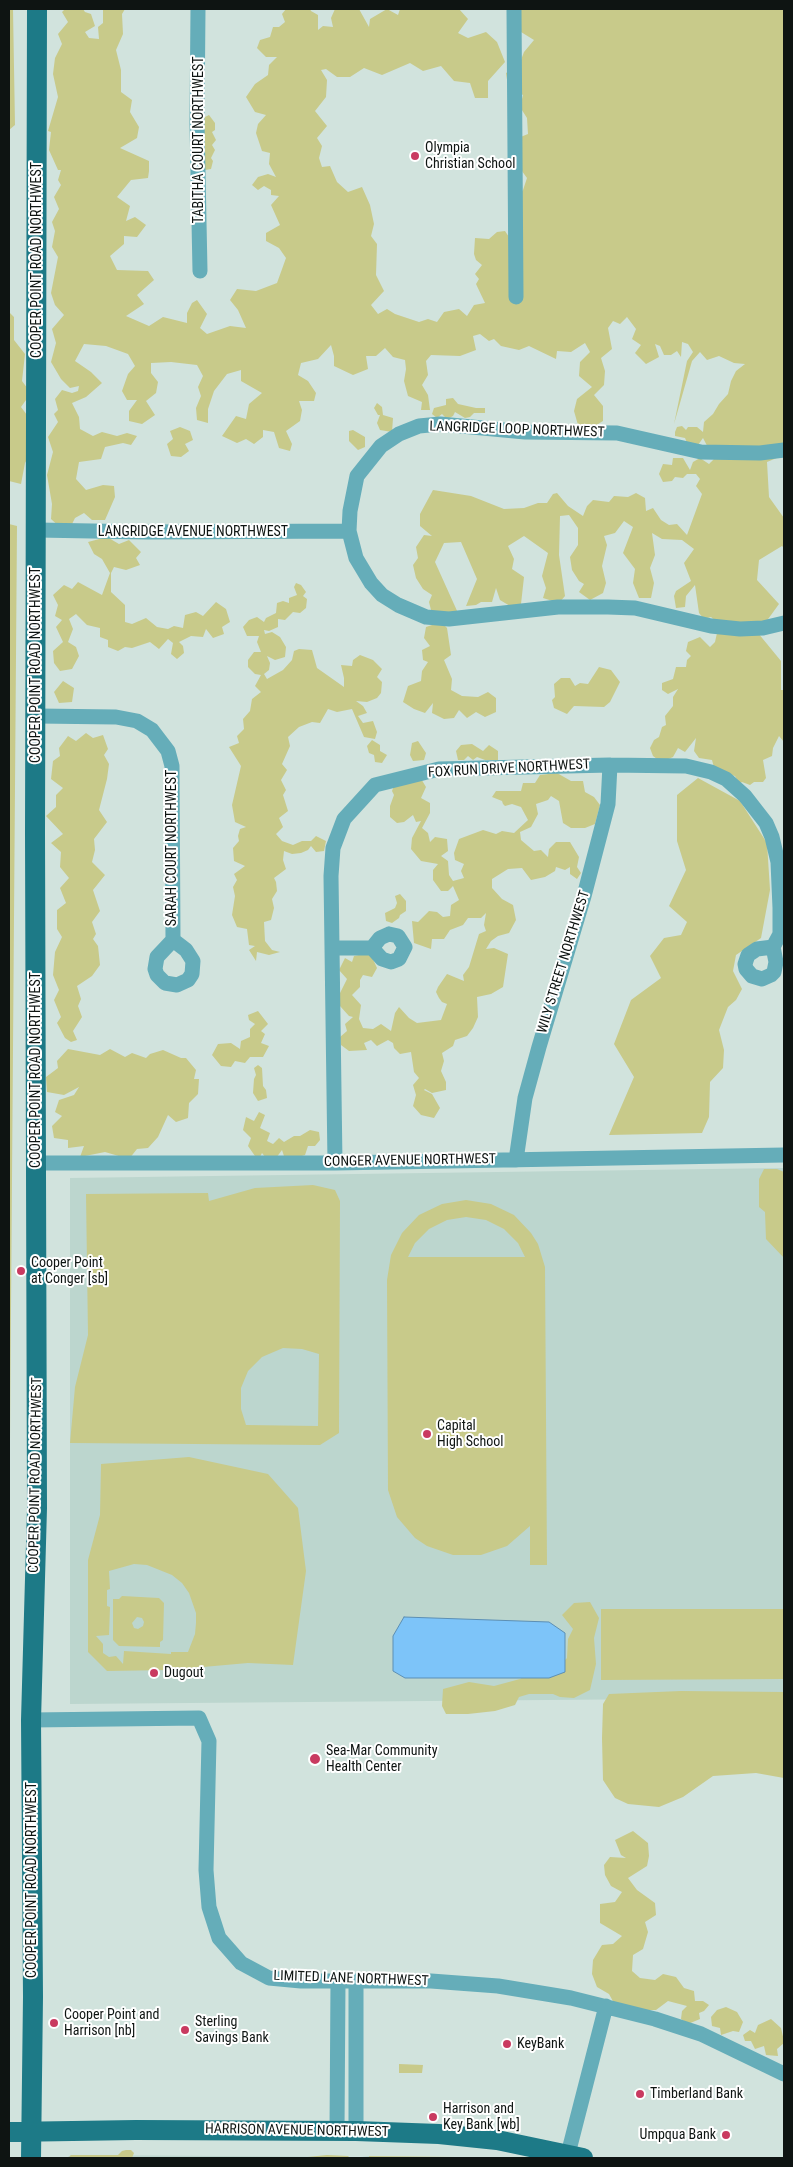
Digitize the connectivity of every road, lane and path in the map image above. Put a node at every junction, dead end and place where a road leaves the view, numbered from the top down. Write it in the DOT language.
graph roads {
  1 [pos="37,9"];
  2 [pos="198,9"];
  3 [pos="514,9"];
  4 [pos="200,271"];
  5 [pos="516,297"];
  6 [pos="784,450"];
  7 [pos="37,530"];
  8 [pos="348,531"];
  9 [pos="784,623"];
  10 [pos="37,716"];
  11 [pos="610,765"];
  12 [pos="173,940"];
  13 [pos="773,947"];
  14 [pos="332,948"];
  15 [pos="372,948"];
  16 [pos="784,1155"];
  17 [pos="516,1160"];
  18 [pos="37,1163"];
  19 [pos="335,1163"];
  20 [pos="31,1720"];
  21 [pos="338,1981"];
  22 [pos="356,1981"];
  23 [pos="606,2006"];
  24 [pos="784,2074"];
  25 [pos="31,2131"];
  26 [pos="347,2131"];
  27 [pos="9,2132"];
  28 [pos="576,2156"];
  29 [pos="31,2158"];
  1 -- 7 [label="main road, COOPER POINT ROAD NORTHWEST"];
  2 -- 4 [label="street, TABITHA COURT NORTHWEST"];
  3 -- 5 [label="street"];
  6 -- 8 [label="street, LANGRIDGE LOOP NORTHWEST"];
  7 -- 8 [label="street, LANGRIDGE AVENUE NORTHWEST"];
  7 -- 10 [label="main road, COOPER POINT ROAD NORTHWEST"];
  8 -- 9 [label="street, LANGRIDGE LOOP NORTHWEST"];
  10 -- 12 [label="street, SARAH COURT NORTHWEST"];
  10 -- 18 [label="main road, COOPER POINT ROAD NORTHWEST"];
  11 -- 13 [label="street, FOX RUN DRIVE NORTHWEST"];
  11 -- 14 [label="street, FOX RUN DRIVE NORTHWEST"];
  11 -- 17 [label="street, WILY STREET NORTHWEST"];
  14 -- 15 [label="street"];
  14 -- 19 [label="street, FOX RUN DRIVE NORTHWEST"];
  16 -- 17 [label="street, CONGER AVENUE NORTHWEST"];
  17 -- 19 [label="street, CONGER AVENUE NORTHWEST"];
  18 -- 19 [label="street, CONGER AVENUE NORTHWEST"];
  18 -- 20 [label="main road, COOPER POINT ROAD NORTHWEST"];
  20 -- 21 [label="street, LIMITED LANE NORTHWEST"];
  20 -- 25 [label="main road, COOPER POINT ROAD NORTHWEST"];
  21 -- 22 [label="street, LIMITED LANE NORTHWEST"];
  21 -- 26 [label="street"];
  22 -- 23 [label="street, LIMITED LANE NORTHWEST"];
  22 -- 26 [label="street"];
  23 -- 24 [label="street, LIMITED LANE NORTHWEST"];
  23 -- 28 [label="street"];
  25 -- 26 [label="main road, HARRISON AVENUE NORTHWEST"];
  25 -- 27 [label="main road, HARRISON AVENUE NORTHWEST"];
  25 -- 29 [label="main road, COOPER POINT ROAD NORTHWEST"];
  26 -- 28 [label="main road, HARRISON AVENUE NORTHWEST"];
}
